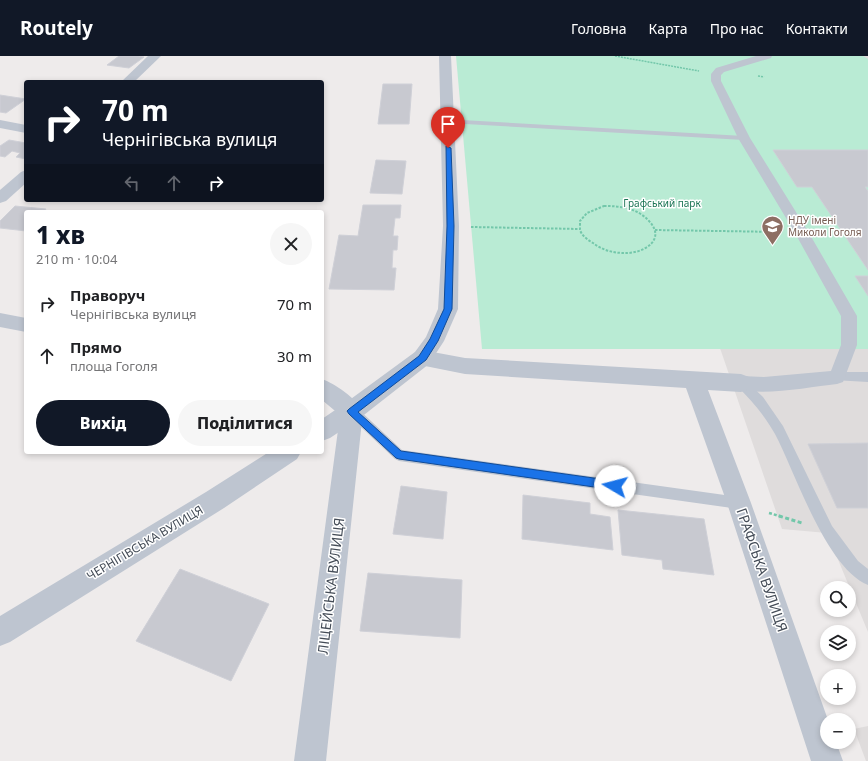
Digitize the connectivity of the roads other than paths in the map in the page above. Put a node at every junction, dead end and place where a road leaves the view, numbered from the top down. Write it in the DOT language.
graph roads {
  1 [pos="155,56"];
  2 [pos="445,56"];
  3 [pos="767,56"];
  4 [pos="129,80"];
  5 [pos="447,121"];
  6 [pos="0,124"];
  7 [pos="24,130"];
  8 [pos="744,138"];
  9 [pos="24,176"];
  10 [pos="0,198"];
  11 [pos="0,320"];
  12 [pos="24,325"];
  13 [pos="422,358"];
  14 [pos="837,376"];
  15 [pos="868,377"];
  16 [pos="694,380"];
  17 [pos="741,383"];
  18 [pos="324,390"];
  19 [pos="352,411"];
  20 [pos="324,430"];
  21 [pos="286,454"];
  22 [pos="739,503"];
  23 [pos="868,578"];
  24 [pos="0,632"];
  25 [pos="310,761"];
  26 [pos="827,761"];
  1 -- 4 [label="street"];
  2 -- 5 [label="street"];
  3 -- 8 [label="street"];
  5 -- 8 [label="lane"];
  5 -- 13 [label="street"];
  6 -- 7 [label="street"];
  8 -- 14 [label="street"];
  9 -- 10 [label="street"];
  11 -- 12 [label="street"];
  13 -- 16 [label="street"];
  13 -- 19 [label="street"];
  14 -- 15 [label="lane"];
  14 -- 17 [label="street"];
  16 -- 17 [label="street"];
  16 -- 22 [label="street, ГРАФСЬКА ВУЛИЦЯ"];
  17 -- 23 [label="lane"];
  18 -- 19 [label="street"];
  19 -- 20 [label="street"];
  19 -- 22 [label="lane"];
  19 -- 25 [label="street, ЛІЦЕЙСЬКА ВУЛИЦЯ"];
  21 -- 24 [label="street, ЧЕРНІГІВСЬКА ВУЛИЦЯ"];
  22 -- 26 [label="street, ГРАФСЬКА ВУЛИЦЯ"];
}
